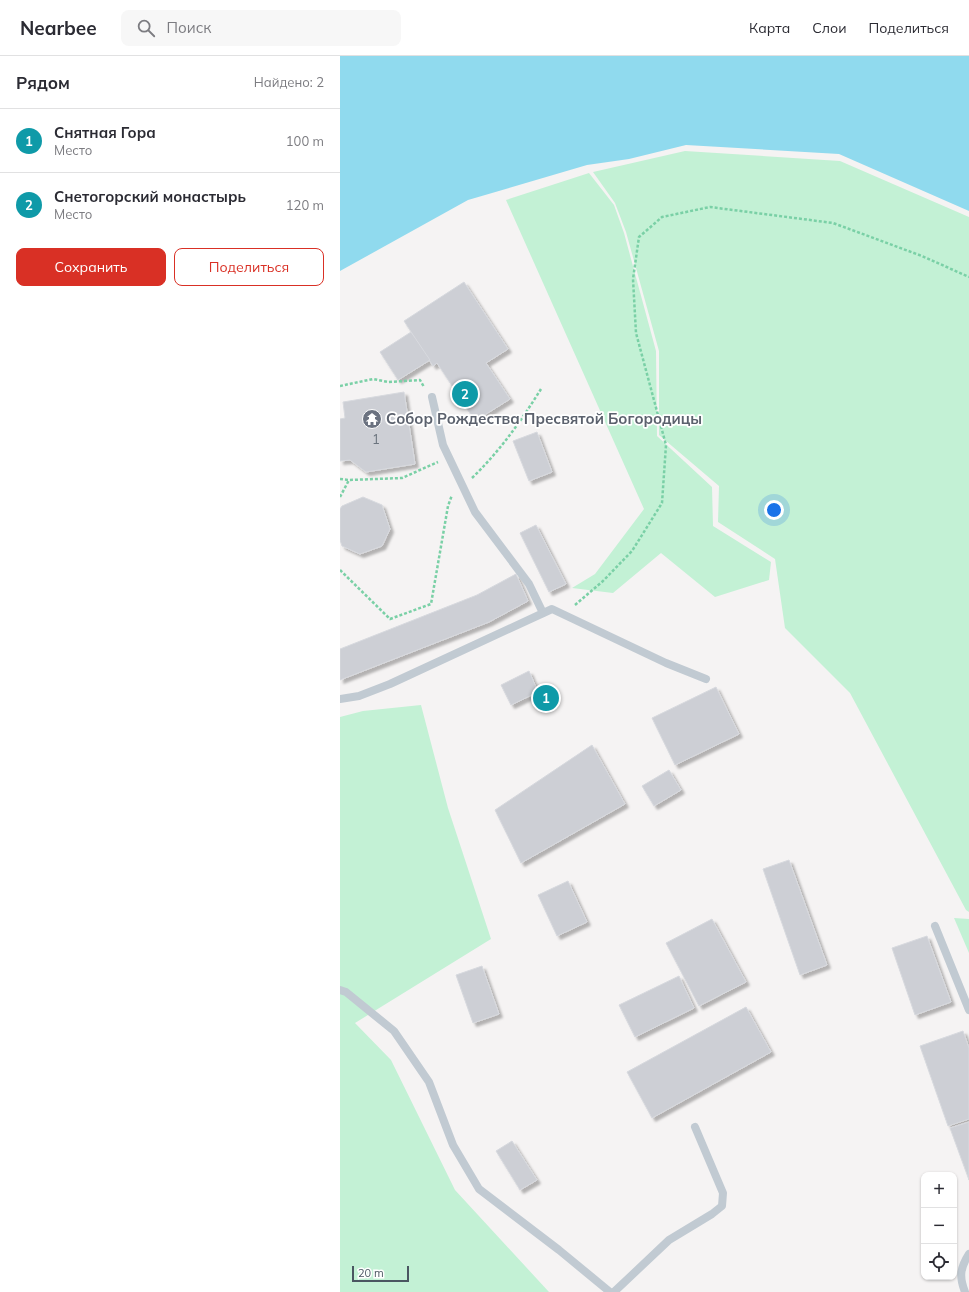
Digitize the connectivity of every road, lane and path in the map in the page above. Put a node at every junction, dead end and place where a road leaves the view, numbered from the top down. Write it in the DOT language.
graph roads {
  1 [pos="969,276"];
  2 [pos="340,386"];
  3 [pos="541,389"];
  4 [pos="432,398"];
  5 [pos="449,458"];
  6 [pos="459,478"];
  7 [pos="340,479"];
  8 [pos="348,480"];
  9 [pos="463,487"];
  10 [pos="340,497"];
  11 [pos="340,570"];
  12 [pos="544,613"];
  13 [pos="561,614"];
  14 [pos="706,679"];
  15 [pos="340,699"];
  16 [pos="935,926"];
  17 [pos="340,990"];
  18 [pos="969,1010"];
  19 [pos="695,1127"];
  20 [pos="969,1254"];
  21 [pos="610,1292"];
  22 [pos="614,1292"];
  23 [pos="965,1292"];
  1 -- 13 [label="path"];
  2 -- 4 [label="path"];
  3 -- 9 [label="path"];
  4 -- 5 [label="lane"];
  5 -- 6 [label="lane"];
  5 -- 8 [label="path"];
  6 -- 9 [label="lane"];
  6 -- 11 [label="path"];
  7 -- 8 [label="path"];
  8 -- 10 [label="path"];
  9 -- 12 [label="lane"];
  12 -- 13 [label="lane"];
  12 -- 15 [label="lane"];
  13 -- 14 [label="lane"];
  16 -- 18 [label="lane"];
  17 -- 21 [label="lane"];
  19 -- 22 [label="lane"];
  20 -- 23 [label="lane"];
}
